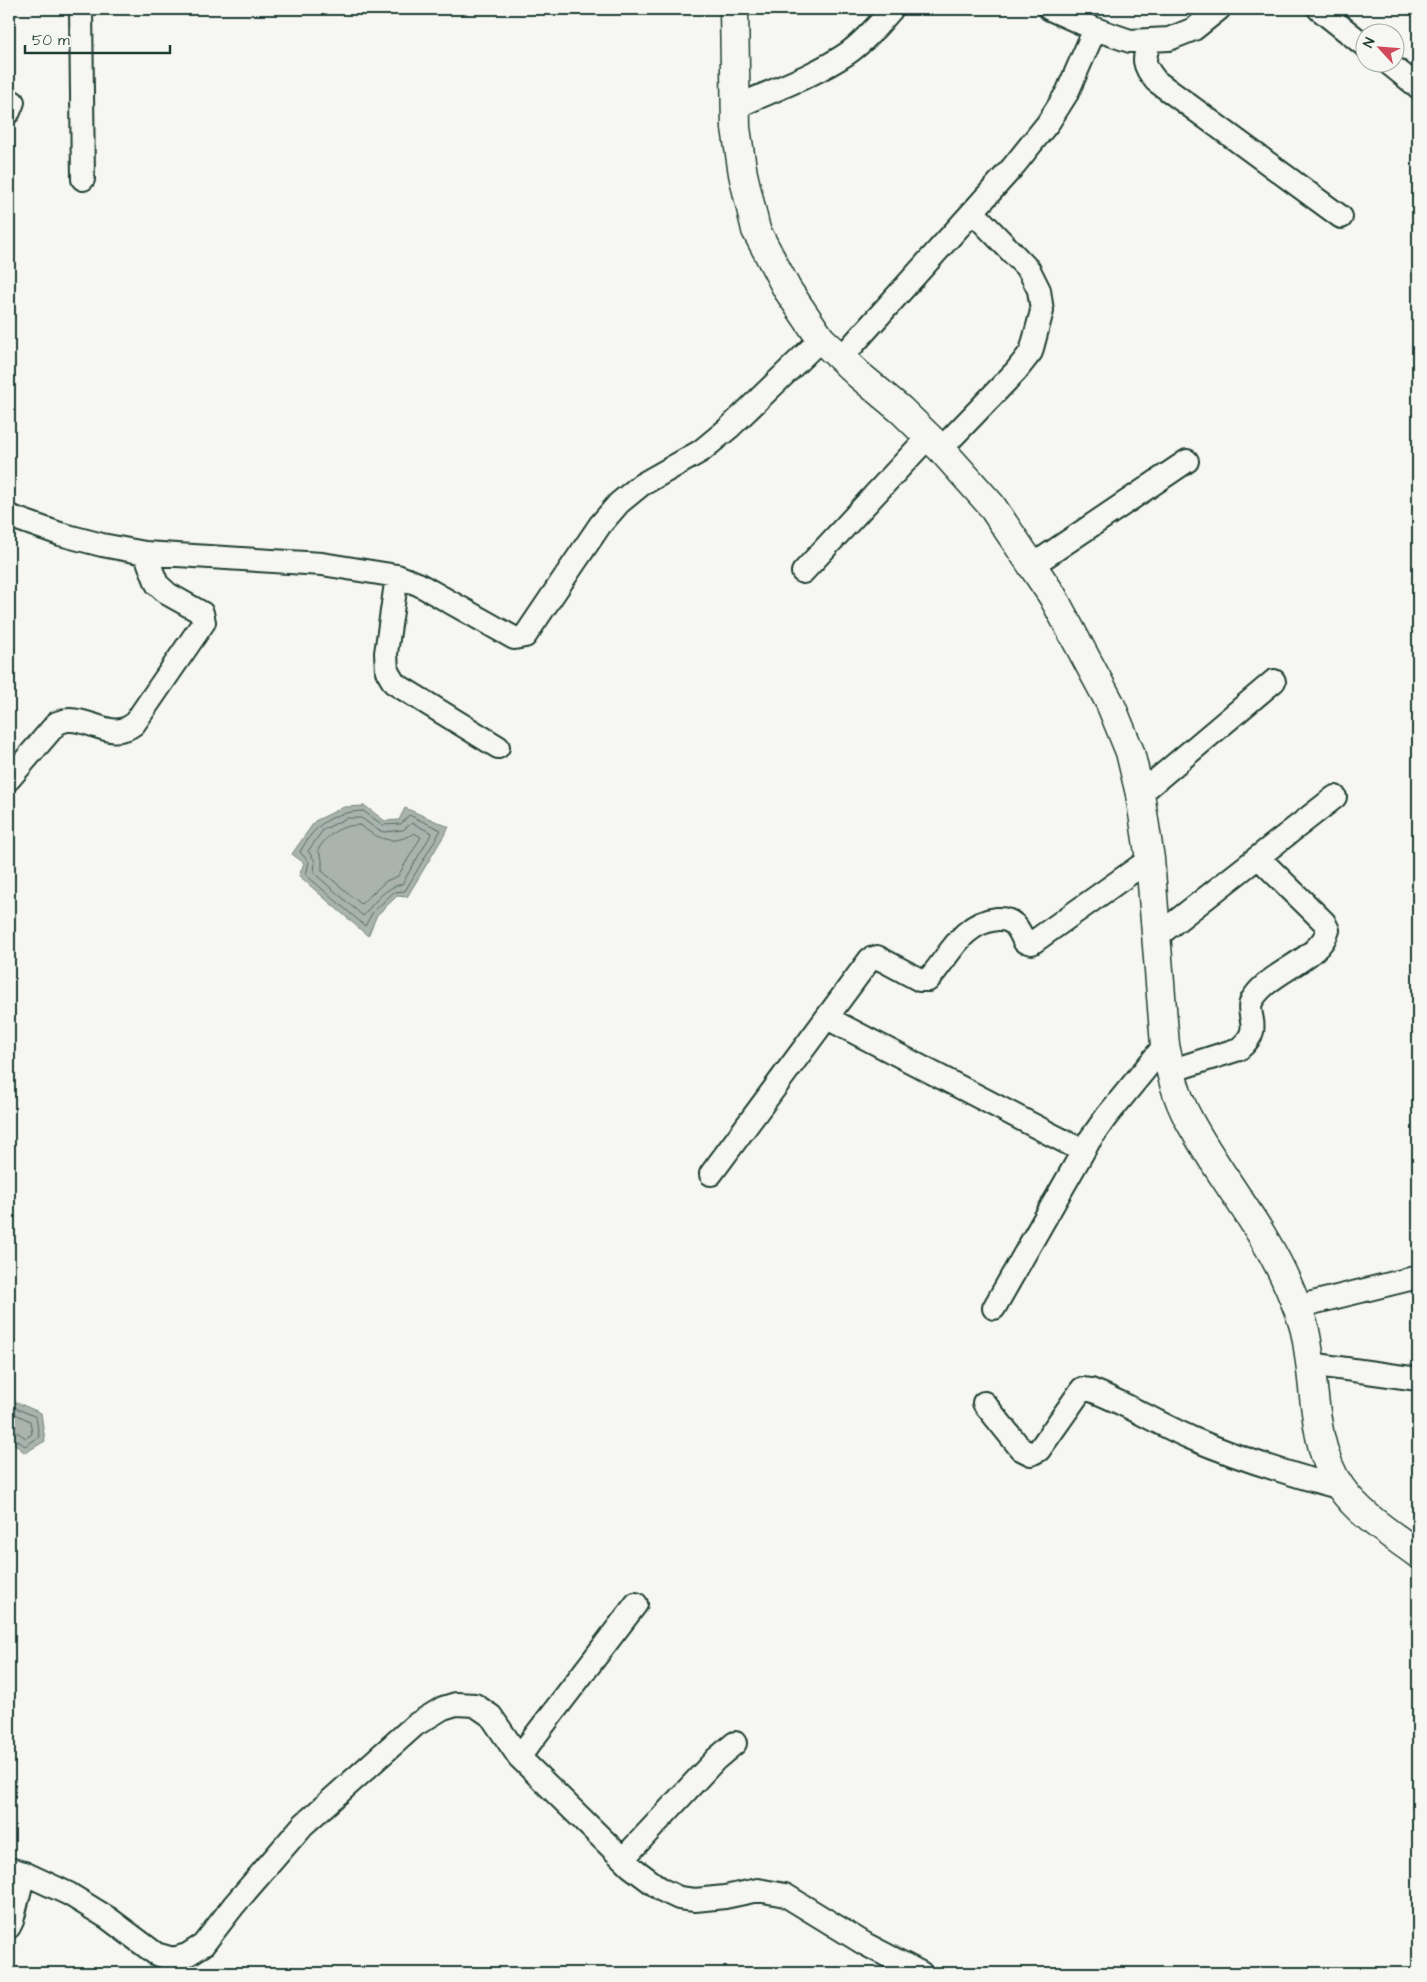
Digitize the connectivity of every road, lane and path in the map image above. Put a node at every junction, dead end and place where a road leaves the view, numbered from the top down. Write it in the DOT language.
graph roads {
  1 [pos="81,9"];
  2 [pos="734,9"];
  3 [pos="892,9"];
  4 [pos="1050,9"];
  5 [pos="1219,9"];
  6 [pos="1319,9"];
  7 [pos="1095,29"];
  8 [pos="1354,37"];
  9 [pos="1150,40"];
  10 [pos="1399,72"];
  11 [pos="1418,87"];
  12 [pos="736,107"];
  13 [pos="83,179"];
  14 [pos="973,212"];
  15 [pos="1341,217"];
  16 [pos="821,338"];
  17 [pos="841,358"];
  18 [pos="934,443"];
  19 [pos="1188,461"];
  20 [pos="9,516"];
  21 [pos="145,553"];
  22 [pos="1033,565"];
  23 [pos="803,572"];
  24 [pos="397,576"];
  25 [pos="1274,681"];
  26 [pos="498,746"];
  27 [pos="9,779"];
  28 [pos="1140,794"];
  29 [pos="1335,797"];
  30 [pos="1258,857"];
  31 [pos="1150,859"];
  32 [pos="1156,937"];
  33 [pos="827,1018"];
  34 [pos="1165,1045"];
  35 [pos="1170,1071"];
  36 [pos="1082,1151"];
  37 [pos="712,1174"];
  38 [pos="1418,1277"];
  39 [pos="1296,1307"];
  40 [pos="994,1308"];
  41 [pos="1310,1364"];
  42 [pos="1418,1379"];
  43 [pos="984,1403"];
  44 [pos="1340,1488"];
  45 [pos="1418,1554"];
  46 [pos="636,1604"];
  47 [pos="735,1742"];
  48 [pos="519,1758"];
  49 [pos="622,1859"];
  50 [pos="16,1871"];
  51 [pos="9,1927"];
  52 [pos="921,1973"];
  1 -- 13 [label="street"];
  2 -- 12 [label="street"];
  3 -- 12 [label="street"];
  4 -- 7 [label="street"];
  5 -- 9 [label="street"];
  6 -- 8 [label="street"];
  7 -- 9 [label="street"];
  7 -- 14 [label="street"];
  9 -- 15 [label="street"];
  10 -- 11 [label="street"];
  12 -- 16 [label="street"];
  14 -- 17 [label="street"];
  14 -- 18 [label="street"];
  16 -- 17 [label="street"];
  16 -- 24 [label="street"];
  17 -- 18 [label="street"];
  18 -- 22 [label="street"];
  18 -- 23 [label="street"];
  19 -- 22 [label="street"];
  20 -- 21 [label="street"];
  21 -- 24 [label="street"];
  21 -- 27 [label="street"];
  22 -- 28 [label="street"];
  24 -- 26 [label="street"];
  25 -- 28 [label="street"];
  28 -- 31 [label="street"];
  29 -- 30 [label="street"];
  30 -- 32 [label="street"];
  30 -- 35 [label="street"];
  31 -- 32 [label="street"];
  31 -- 33 [label="street"];
  32 -- 34 [label="street"];
  33 -- 36 [label="street"];
  33 -- 37 [label="street"];
  34 -- 35 [label="street"];
  34 -- 36 [label="street"];
  35 -- 39 [label="street"];
  36 -- 40 [label="street"];
  38 -- 39 [label="street"];
  39 -- 41 [label="street"];
  41 -- 42 [label="street"];
  41 -- 44 [label="street"];
  43 -- 44 [label="street"];
  44 -- 45 [label="street"];
  46 -- 48 [label="street"];
  47 -- 49 [label="street"];
  48 -- 49 [label="street"];
  48 -- 50 [label="street"];
  49 -- 52 [label="street"];
  50 -- 51 [label="street"];
}
